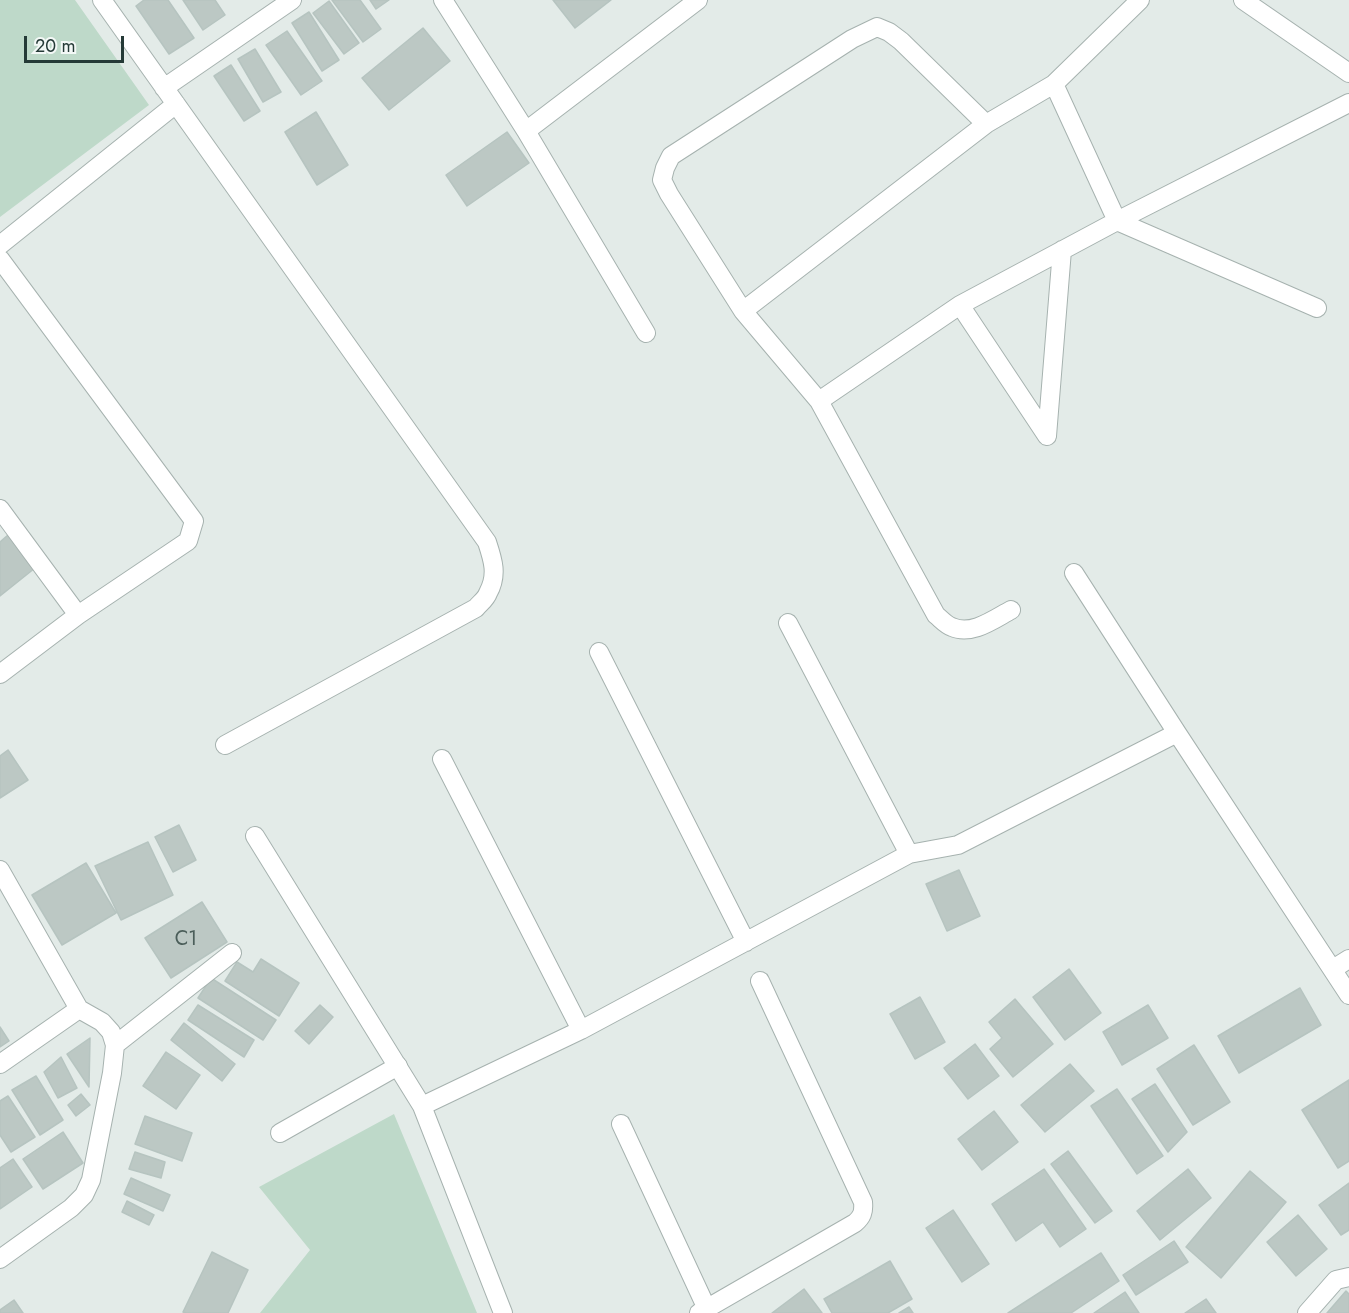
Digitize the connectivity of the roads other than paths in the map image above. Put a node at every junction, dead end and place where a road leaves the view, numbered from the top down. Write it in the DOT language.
graph roads {
  1 [pos="102,0"];
  2 [pos="292,0"];
  3 [pos="443,0"];
  4 [pos="698,0"];
  5 [pos="1140,0"];
  6 [pos="1243,0"];
  7 [pos="1349,73"];
  8 [pos="1054,84"];
  9 [pos="164,88"];
  10 [pos="1349,103"];
  11 [pos="176,104"];
  12 [pos="986,124"];
  13 [pos="526,131"];
  14 [pos="1117,222"];
  15 [pos="0,244"];
  16 [pos="1062,250"];
  17 [pos="0,259"];
  18 [pos="960,305"];
  19 [pos="1317,308"];
  20 [pos="743,311"];
  21 [pos="646,333"];
  22 [pos="819,401"];
  23 [pos="0,508"];
  24 [pos="1074,573"];
  25 [pos="1011,610"];
  26 [pos="78,615"];
  27 [pos="788,623"];
  28 [pos="599,652"];
  29 [pos="0,674"];
  30 [pos="1177,733"];
  31 [pos="225,745"];
  32 [pos="442,759"];
  33 [pos="255,836"];
  34 [pos="909,854"];
  35 [pos="0,870"];
  36 [pos="746,942"];
  37 [pos="232,953"];
  38 [pos="1349,959"];
  39 [pos="1334,969"];
  40 [pos="760,981"];
  41 [pos="1349,994"];
  42 [pos="79,1009"];
  43 [pos="581,1030"];
  44 [pos="115,1045"];
  45 [pos="0,1064"];
  46 [pos="398,1066"];
  47 [pos="422,1106"];
  48 [pos="621,1124"];
  49 [pos="280,1133"];
  50 [pos="0,1259"];
  51 [pos="1349,1277"];
  52 [pos="703,1311"];
  53 [pos="503,1313"];
  54 [pos="1307,1313"];
  1 -- 9 [label="street"];
  2 -- 9 [label="street"];
  3 -- 13 [label="street"];
  4 -- 13 [label="street"];
  5 -- 8 [label="street"];
  6 -- 7 [label="street"];
  8 -- 12 [label="street"];
  8 -- 14 [label="street"];
  9 -- 11 [label="street"];
  10 -- 14 [label="street"];
  11 -- 15 [label="street"];
  11 -- 31 [label="street"];
  12 -- 20 [label="street"];
  12 -- 20 [label="street"];
  13 -- 21 [label="street"];
  14 -- 16 [label="street"];
  14 -- 19 [label="street"];
  16 -- 18 [label="street"];
  16 -- 18 [label="street"];
  17 -- 26 [label="street"];
  18 -- 22 [label="street"];
  20 -- 22 [label="street"];
  22 -- 25 [label="street"];
  23 -- 26 [label="street"];
  24 -- 30 [label="street"];
  26 -- 29 [label="street"];
  27 -- 34 [label="street"];
  28 -- 36 [label="street"];
  30 -- 34 [label="street"];
  30 -- 39 [label="street"];
  32 -- 43 [label="street"];
  33 -- 46 [label="street"];
  34 -- 36 [label="street"];
  35 -- 42 [label="street"];
  36 -- 43 [label="street"];
  37 -- 44 [label="street"];
  38 -- 39 [label="street"];
  39 -- 41 [label="street"];
  40 -- 52 [label="street"];
  42 -- 44 [label="street"];
  42 -- 45 [label="street"];
  43 -- 47 [label="street"];
  44 -- 50 [label="street"];
  46 -- 47 [label="street"];
  46 -- 49 [label="street"];
  47 -- 53 [label="street"];
  48 -- 52 [label="street"];
  51 -- 54 [label="street"];
}
